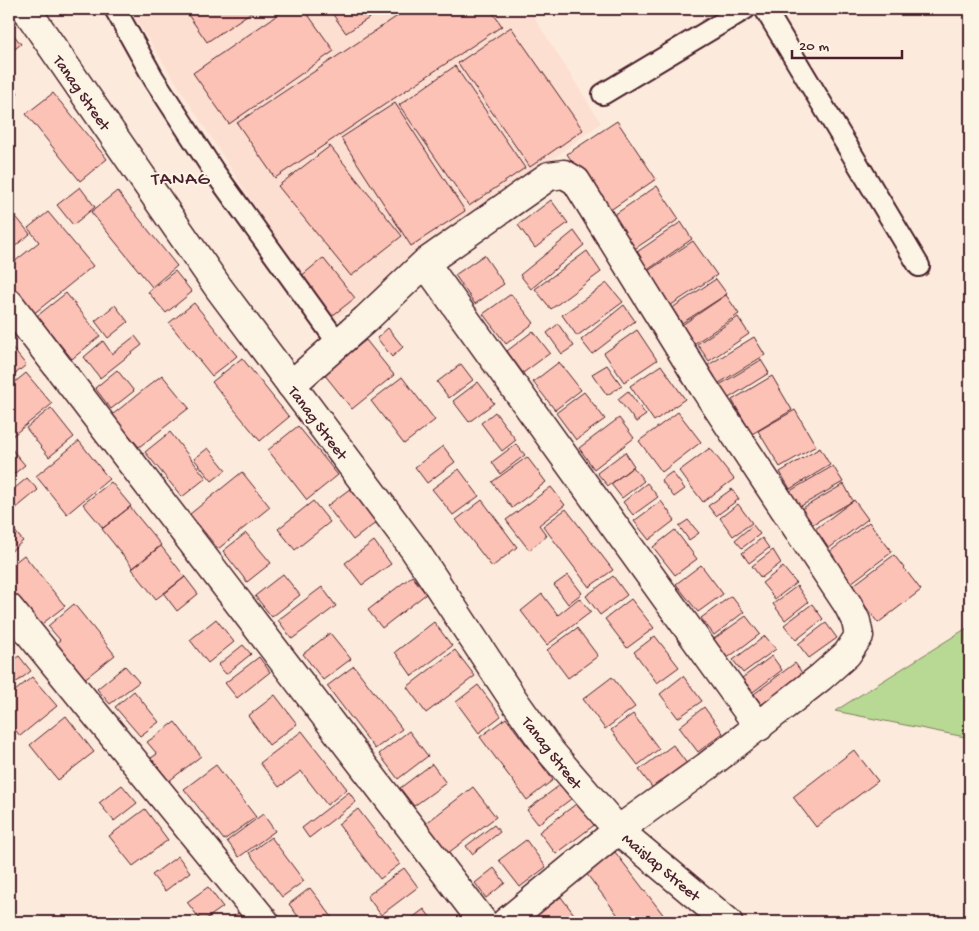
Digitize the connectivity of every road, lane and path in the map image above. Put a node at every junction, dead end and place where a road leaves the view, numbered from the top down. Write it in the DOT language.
graph roads {
  1 [pos="26,9"];
  2 [pos="115,9"];
  3 [pos="745,9"];
  4 [pos="765,9"];
  5 [pos="603,94"];
  6 [pos="425,263"];
  7 [pos="919,266"];
  8 [pos="9,303"];
  9 [pos="338,344"];
  10 [pos="291,385"];
  11 [pos="9,608"];
  12 [pos="759,727"];
  13 [pos="618,830"];
  14 [pos="265,922"];
  15 [pos="482,922"];
  16 [pos="506,922"];
  17 [pos="728,922"];
  1 -- 10 [label="street, Tanag Street"];
  2 -- 9 [label="lane"];
  3 -- 5 [label="lane"];
  4 -- 7 [label="lane"];
  6 -- 9 [label="street"];
  6 -- 12 [label="street"];
  6 -- 12 [label="street"];
  8 -- 15 [label="street"];
  9 -- 10 [label="street"];
  10 -- 13 [label="street, Tanag Street"];
  11 -- 14 [label="street"];
  12 -- 13 [label="street"];
  13 -- 16 [label="street"];
  13 -- 17 [label="street, Maislap Street"];
}
